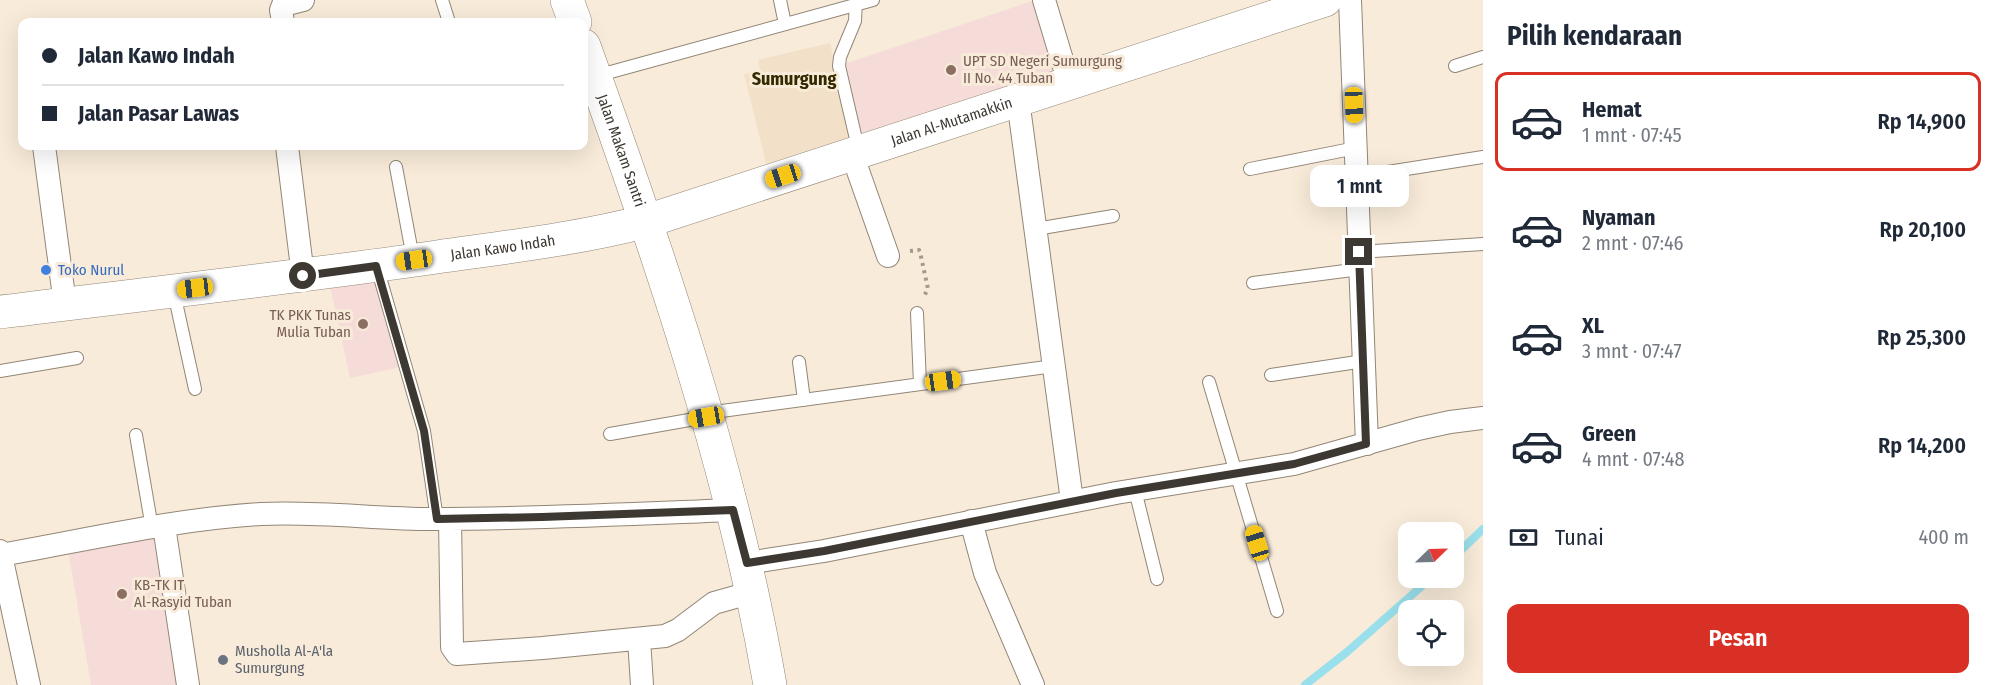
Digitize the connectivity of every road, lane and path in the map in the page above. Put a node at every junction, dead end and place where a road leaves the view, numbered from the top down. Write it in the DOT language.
graph roads {
  1 [pos="303,0"];
  2 [pos="442,0"];
  3 [pos="567,0"];
  4 [pos="780,0"];
  5 [pos="873,0"];
  6 [pos="1044,0"];
  7 [pos="1325,0"];
  8 [pos="1350,0"];
  9 [pos="856,2"];
  10 [pos="282,18"];
  11 [pos="448,18"];
  12 [pos="574,18"];
  13 [pos="785,24"];
  14 [pos="1483,57"];
  15 [pos="588,65"];
  16 [pos="1455,66"];
  17 [pos="1069,83"];
  18 [pos="1018,100"];
  19 [pos="1356,148"];
  20 [pos="45,150"];
  21 [pos="287,150"];
  22 [pos="856,153"];
  23 [pos="1483,157"];
  24 [pos="396,167"];
  25 [pos="1250,169"];
  26 [pos="1356,177"];
  27 [pos="1113,216"];
  28 [pos="646,221"];
  29 [pos="1036,229"];
  30 [pos="1483,244"];
  31 [pos="888,256"];
  32 [pos="414,260"];
  33 [pos="1360,260"];
  34 [pos="376,266"];
  35 [pos="303,276"];
  36 [pos="1253,283"];
  37 [pos="174,291"];
  38 [pos="65,304"];
  39 [pos="0,312"];
  40 [pos="917,313"];
  41 [pos="77,358"];
  42 [pos="1364,361"];
  43 [pos="799,362"];
  44 [pos="1054,366"];
  45 [pos="0,371"];
  46 [pos="1271,375"];
  47 [pos="1209,382"];
  48 [pos="921,384"];
  49 [pos="195,389"];
  50 [pos="804,400"];
  51 [pos="705,415"];
  52 [pos="1483,418"];
  53 [pos="610,434"];
  54 [pos="136,435"];
  55 [pos="1366,444"];
  56 [pos="1236,474"];
  57 [pos="1135,490"];
  58 [pos="1072,501"];
  59 [pos="733,510"];
  60 [pos="443,519"];
  61 [pos="971,521"];
  62 [pos="158,527"];
  63 [pos="1,553"];
  64 [pos="750,578"];
  65 [pos="1157,579"];
  66 [pos="1277,611"];
  67 [pos="639,639"];
  68 [pos="29,685"];
  69 [pos="188,685"];
  70 [pos="642,685"];
  71 [pos="770,685"];
  72 [pos="1033,685"];
  1 -- 10 [label="street"];
  2 -- 11 [label="lane"];
  3 -- 12 [label="street"];
  4 -- 13 [label="lane"];
  5 -- 9 [label="lane"];
  6 -- 17 [label="street"];
  7 -- 17 [label="street, Jalan Al-Mutamakkin"];
  8 -- 19 [label="street"];
  9 -- 13 [label="lane"];
  9 -- 22 [label="lane"];
  13 -- 15 [label="lane"];
  14 -- 16 [label="lane"];
  15 -- 28 [label="street, Jalan Makam Santri"];
  17 -- 18 [label="street, Jalan Al-Mutamakkin"];
  18 -- 22 [label="street, Jalan Al-Mutamakkin"];
  18 -- 29 [label="street"];
  19 -- 25 [label="lane"];
  19 -- 26 [label="street"];
  20 -- 38 [label="street"];
  21 -- 35 [label="street"];
  22 -- 28 [label="street, Jalan Al-Mutamakkin"];
  22 -- 31 [label="street"];
  23 -- 26 [label="lane"];
  24 -- 32 [label="lane"];
  26 -- 33 [label="street"];
  27 -- 29 [label="lane"];
  28 -- 32 [label="street, Jalan Kawo Indah"];
  28 -- 51 [label="street, Jalan Makam Santri"];
  29 -- 44 [label="street"];
  30 -- 33 [label="lane"];
  31 -- 40 [label="path"];
  32 -- 34 [label="street, Jalan Kawo Indah"];
  33 -- 36 [label="lane"];
  33 -- 42 [label="street"];
  34 -- 35 [label="street, Jalan Kawo Indah"];
  34 -- 60 [label="lane"];
  35 -- 37 [label="street, Jalan Kawo Indah"];
  37 -- 38 [label="street, Jalan Kawo Indah"];
  37 -- 49 [label="lane"];
  38 -- 39 [label="street, Jalan Kawo Indah"];
  40 -- 48 [label="lane"];
  41 -- 45 [label="lane"];
  42 -- 46 [label="lane"];
  42 -- 55 [label="street"];
  43 -- 50 [label="lane"];
  44 -- 48 [label="lane"];
  44 -- 58 [label="street"];
  47 -- 56 [label="lane"];
  48 -- 50 [label="lane"];
  50 -- 51 [label="lane"];
  51 -- 53 [label="lane"];
  51 -- 59 [label="street, Jalan Makam Santri"];
  52 -- 55 [label="street"];
  54 -- 62 [label="lane"];
  55 -- 56 [label="street"];
  56 -- 57 [label="street"];
  56 -- 66 [label="lane"];
  57 -- 58 [label="street"];
  57 -- 65 [label="lane"];
  58 -- 61 [label="street"];
  59 -- 60 [label="street"];
  59 -- 64 [label="street, Jalan Makam Santri"];
  60 -- 62 [label="street"];
  60 -- 67 [label="street"];
  61 -- 64 [label="street"];
  61 -- 72 [label="street"];
  62 -- 63 [label="street"];
  62 -- 69 [label="street"];
  63 -- 68 [label="street"];
  64 -- 67 [label="street"];
  64 -- 71 [label="street, Jalan Makam Santri"];
  67 -- 70 [label="street"];
}
